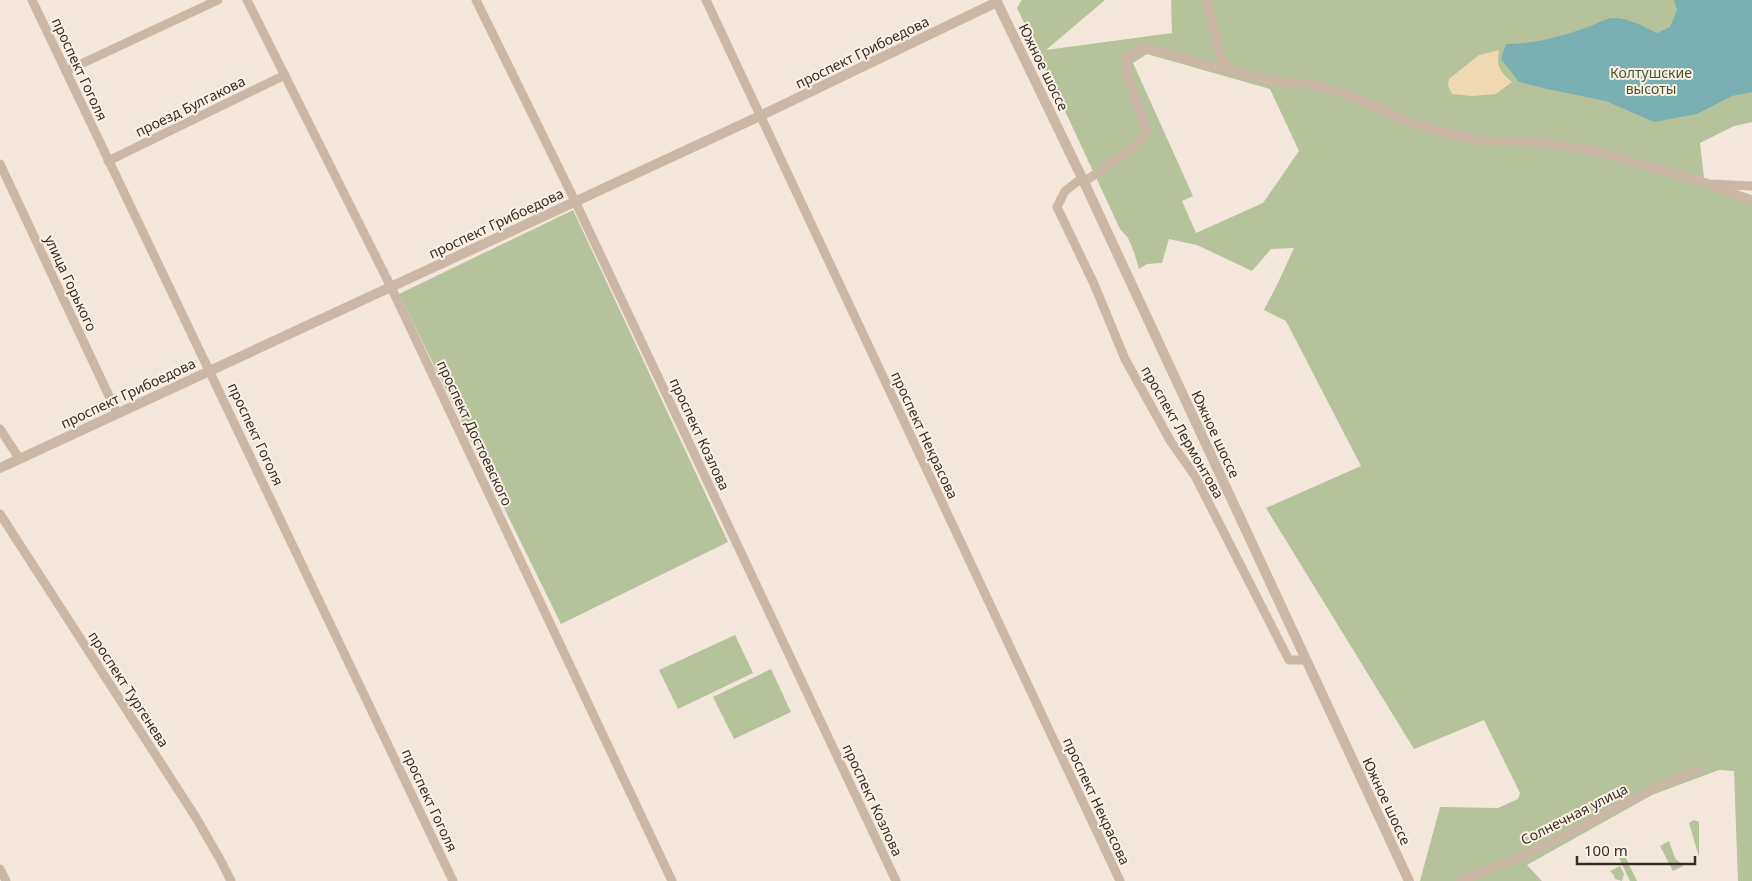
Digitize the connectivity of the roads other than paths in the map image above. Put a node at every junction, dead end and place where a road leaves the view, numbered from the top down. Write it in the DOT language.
graph roads {
  1 [pos="32,0"];
  2 [pos="218,0"];
  3 [pos="247,0"];
  4 [pos="476,0"];
  5 [pos="706,0"];
  6 [pos="1207,0"];
  7 [pos="998,1"];
  8 [pos="1232,70"];
  9 [pos="66,71"];
  10 [pos="285,75"];
  11 [pos="760,116"];
  12 [pos="108,161"];
  13 [pos="0,164"];
  14 [pos="1083,180"];
  15 [pos="1710,184"];
  16 [pos="1752,186"];
  17 [pos="1752,200"];
  18 [pos="576,201"];
  19 [pos="391,287"];
  20 [pos="210,370"];
  21 [pos="118,413"];
  22 [pos="0,429"];
  23 [pos="19,458"];
  24 [pos="0,468"];
  25 [pos="0,514"];
  26 [pos="1305,660"];
  27 [pos="1699,770"];
  28 [pos="0,869"];
  29 [pos="6,881"];
  30 [pos="230,881"];
  31 [pos="453,881"];
  32 [pos="672,881"];
  33 [pos="896,881"];
  34 [pos="1120,881"];
  35 [pos="1409,881"];
  36 [pos="1460,881"];
  1 -- 9 [label="street, проспект Гоголя"];
  2 -- 9 [label="street"];
  3 -- 10 [label="street, проспект Достоевского"];
  4 -- 18 [label="street, проспект Козлова"];
  5 -- 11 [label="street, проспект Некрасова"];
  6 -- 8 [label="street"];
  7 -- 11 [label="street, проспект Грибоедова"];
  7 -- 14 [label="street, Южное шоссе"];
  8 -- 14 [label="street"];
  8 -- 15 [label="street"];
  9 -- 12 [label="street, проспект Гоголя"];
  10 -- 12 [label="street, проезд Булгакова"];
  10 -- 19 [label="street, проспект Достоевского"];
  11 -- 18 [label="street, проспект Грибоедова"];
  11 -- 34 [label="street, проспект Некрасова"];
  12 -- 20 [label="street, проспект Гоголя"];
  13 -- 21 [label="street, улица Горького"];
  14 -- 26 [label="street, Южное шоссе"];
  14 -- 26 [label="street, проспект Лермонтова"];
  15 -- 16 [label="street"];
  15 -- 17 [label="street"];
  18 -- 19 [label="street, проспект Грибоедова"];
  18 -- 33 [label="street, проспект Козлова"];
  19 -- 20 [label="street, проспект Грибоедова"];
  19 -- 32 [label="street, проспект Достоевского"];
  20 -- 21 [label="street, проспект Грибоедова"];
  20 -- 31 [label="street, проспект Гоголя"];
  21 -- 23 [label="street, проспект Грибоедова"];
  22 -- 23 [label="street"];
  23 -- 24 [label="street, проспект Грибоедова"];
  25 -- 30 [label="street, проспект Тургенева"];
  26 -- 35 [label="street, Южное шоссе"];
  27 -- 36 [label="street, Солнечная улица"];
  28 -- 29 [label="street"];
}
